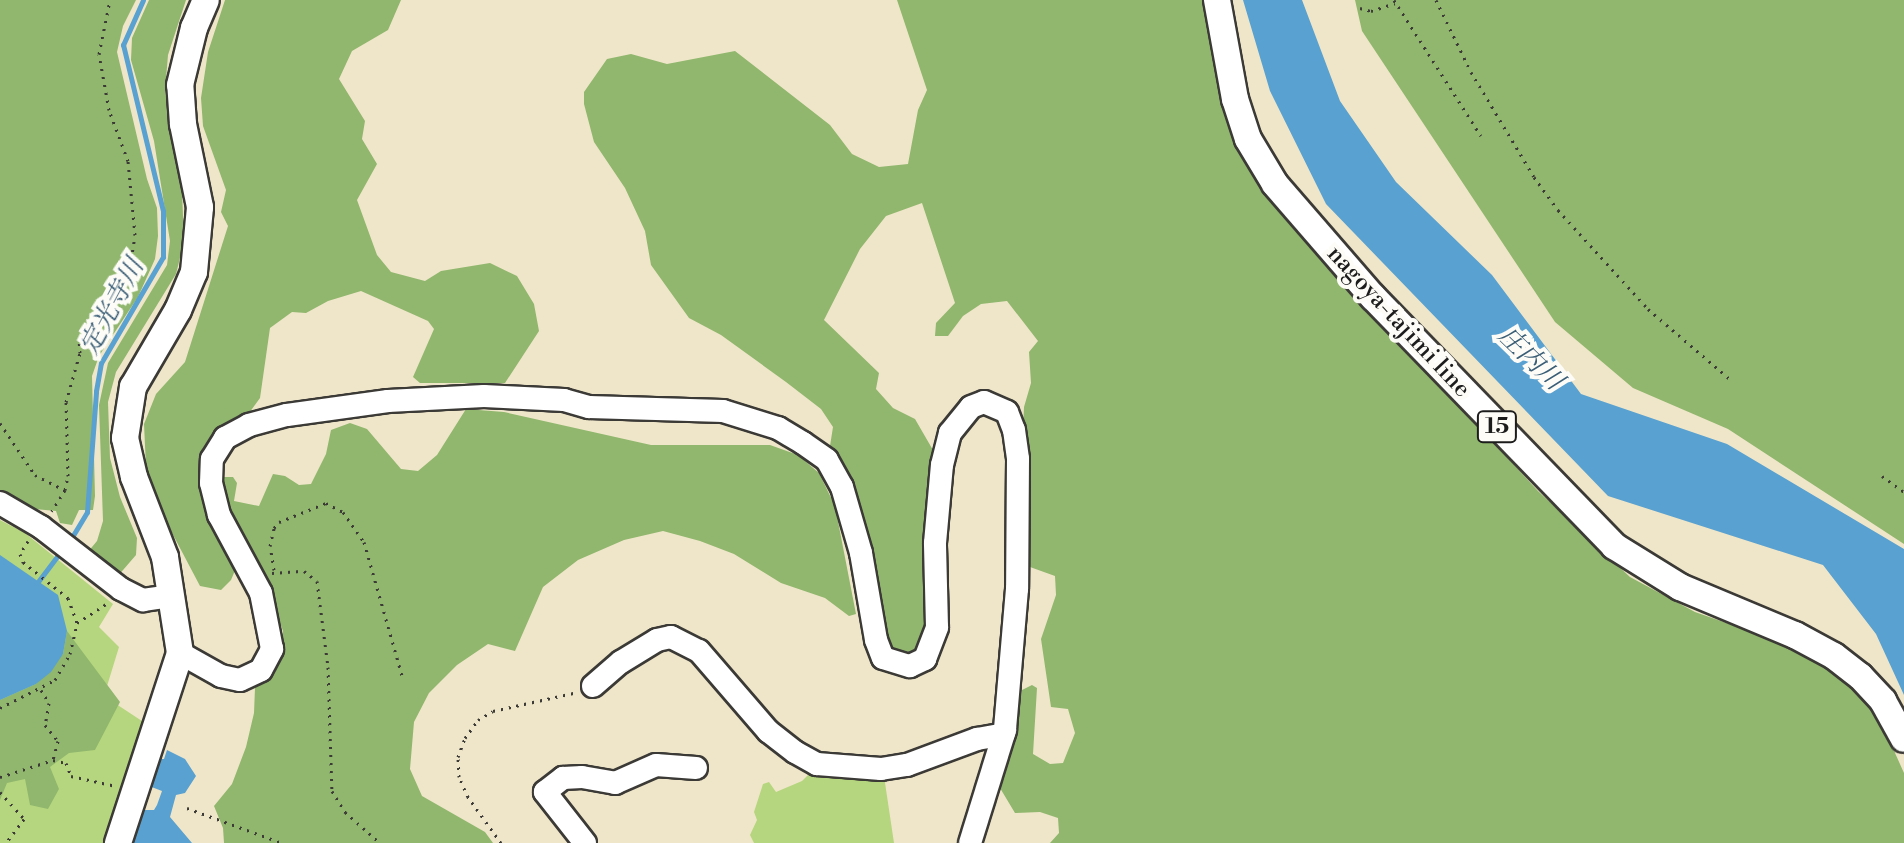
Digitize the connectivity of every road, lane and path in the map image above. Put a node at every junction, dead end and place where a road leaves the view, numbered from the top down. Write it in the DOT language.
graph roads {
  1 [pos="110,0"];
  2 [pos="206,0"];
  3 [pos="1217,0"];
  4 [pos="1436,0"];
  5 [pos="1395,1"];
  6 [pos="1360,8"];
  7 [pos="1481,136"];
  8 [pos="1732,381"];
  9 [pos="0,423"];
  10 [pos="1882,476"];
  11 [pos="65,490"];
  12 [pos="1904,492"];
  13 [pos="0,503"];
  14 [pos="42,532"];
  15 [pos="274,570"];
  16 [pos="258,589"];
  17 [pos="172,596"];
  18 [pos="115,599"];
  19 [pos="77,623"];
  20 [pos="180,653"];
  21 [pos="403,679"];
  22 [pos="593,686"];
  23 [pos="41,690"];
  24 [pos="0,708"];
  25 [pos="1004,734"];
  26 [pos="1904,739"];
  27 [pos="53,760"];
  28 [pos="696,768"];
  29 [pos="0,777"];
  30 [pos="124,788"];
  31 [pos="0,792"];
  32 [pos="187,808"];
  33 [pos="6,843"];
  34 [pos="118,843"];
  35 [pos="282,843"];
  36 [pos="380,843"];
  37 [pos="501,843"];
  38 [pos="585,843"];
  39 [pos="970,843"];
  1 -- 11 [label="path"];
  2 -- 17 [label="main road"];
  3 -- 26 [label="main road, nagoya-tajimi line / 15"];
  4 -- 8 [label="path"];
  5 -- 6 [label="path"];
  5 -- 7 [label="path"];
  9 -- 11 [label="path"];
  10 -- 12 [label="path"];
  11 -- 14 [label="path"];
  13 -- 14 [label="street"];
  14 -- 17 [label="street"];
  14 -- 19 [label="path"];
  15 -- 16 [label="path"];
  15 -- 21 [label="path"];
  15 -- 36 [label="path"];
  16 -- 20 [label="street"];
  16 -- 25 [label="street"];
  17 -- 20 [label="main road"];
  18 -- 19 [label="path"];
  19 -- 23 [label="path"];
  20 -- 34 [label="main road"];
  22 -- 25 [label="street"];
  22 -- 37 [label="path"];
  23 -- 24 [label="path"];
  23 -- 27 [label="path"];
  25 -- 39 [label="street"];
  27 -- 29 [label="path"];
  27 -- 30 [label="path"];
  28 -- 38 [label="street"];
  31 -- 33 [label="path"];
  32 -- 35 [label="path"];
}
